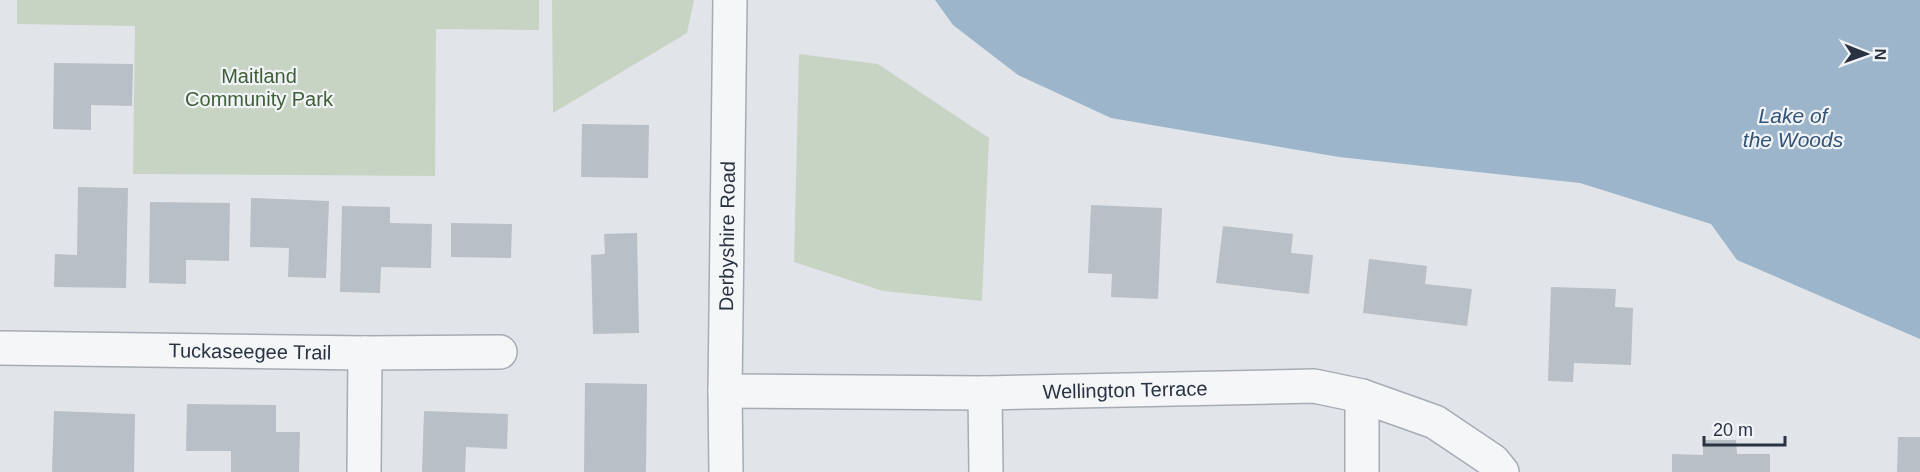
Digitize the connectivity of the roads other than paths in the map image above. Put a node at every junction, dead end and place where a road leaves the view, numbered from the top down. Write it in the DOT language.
graph roads {
  1 [pos="730,0"];
  2 [pos="0,348"];
  3 [pos="500,352"];
  4 [pos="365,353"];
  5 [pos="725,391"];
  6 [pos="985,393"];
  7 [pos="1362,396"];
  8 [pos="364,472"];
  9 [pos="726,472"];
  10 [pos="986,472"];
  11 [pos="1362,472"];
  12 [pos="1502,472"];
  1 -- 5 [label="street, Derbyshire Road"];
  2 -- 4 [label="street, Tuckaseegee Trail"];
  3 -- 4 [label="street, Tuckaseegee Trail"];
  4 -- 8 [label="street"];
  5 -- 6 [label="street, Wellington Terrace"];
  5 -- 9 [label="street, Derbyshire Road"];
  6 -- 7 [label="street, Wellington Terrace"];
  6 -- 10 [label="street"];
  7 -- 11 [label="street"];
  7 -- 12 [label="street, Wellington Terrace"];
}
